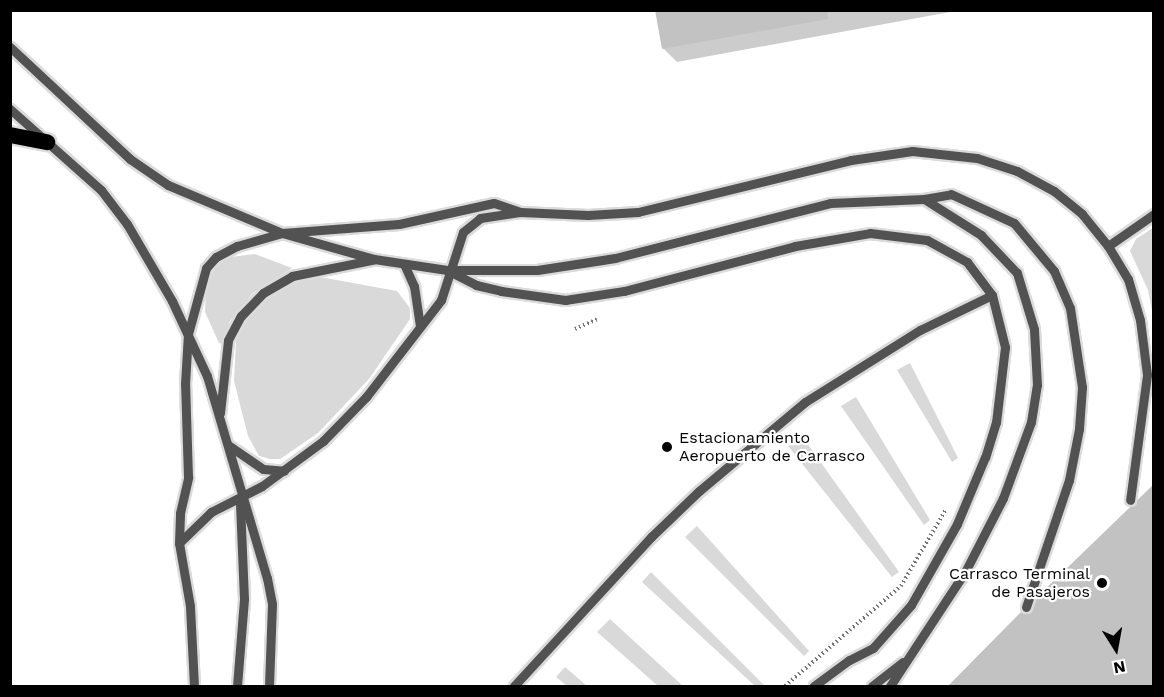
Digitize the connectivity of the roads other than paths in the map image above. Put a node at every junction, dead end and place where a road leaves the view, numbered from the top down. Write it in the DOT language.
graph roads {
  1 [pos="10,48"];
  2 [pos="10,109"];
  3 [pos="10,135"];
  4 [pos="47,142"];
  5 [pos="924,199"];
  6 [pos="520,212"];
  7 [pos="1154,214"];
  8 [pos="282,232"];
  9 [pos="1108,246"];
  10 [pos="374,259"];
  11 [pos="404,264"];
  12 [pos="447,270"];
  13 [pos="992,295"];
  14 [pos="420,326"];
  15 [pos="188,334"];
  16 [pos="219,421"];
  17 [pos="228,445"];
  18 [pos="284,471"];
  19 [pos="240,495"];
  20 [pos="1130,500"];
  21 [pos="179,543"];
  22 [pos="1026,607"];
  23 [pos="913,654"];
  24 [pos="195,687"];
  25 [pos="237,687"];
  26 [pos="269,687"];
  27 [pos="514,687"];
  28 [pos="814,687"];
  29 [pos="872,687"];
  30 [pos="890,687"];
  1 -- 8 [label="lane"];
  2 -- 4 [label="lane"];
  3 -- 4 [label="highway"];
  4 -- 15 [label="lane"];
  5 -- 12 [label="lane"];
  5 -- 22 [label="lane"];
  5 -- 23 [label="lane"];
  6 -- 8 [label="lane"];
  6 -- 9 [label="lane"];
  6 -- 12 [label="lane"];
  7 -- 9 [label="lane"];
  8 -- 10 [label="lane"];
  8 -- 15 [label="lane"];
  9 -- 20 [label="lane"];
  10 -- 11 [label="lane"];
  10 -- 16 [label="lane"];
  11 -- 12 [label="lane"];
  11 -- 14 [label="lane"];
  12 -- 13 [label="lane"];
  12 -- 14 [label="lane"];
  13 -- 27 [label="lane"];
  13 -- 28 [label="lane"];
  14 -- 18 [label="lane"];
  15 -- 16 [label="lane"];
  15 -- 21 [label="lane"];
  16 -- 17 [label="lane"];
  17 -- 18 [label="lane"];
  17 -- 19 [label="lane"];
  18 -- 19 [label="lane"];
  19 -- 21 [label="lane"];
  19 -- 25 [label="lane"];
  19 -- 26 [label="lane"];
  21 -- 24 [label="lane"];
  23 -- 29 [label="lane"];
  23 -- 30 [label="lane"];
}
